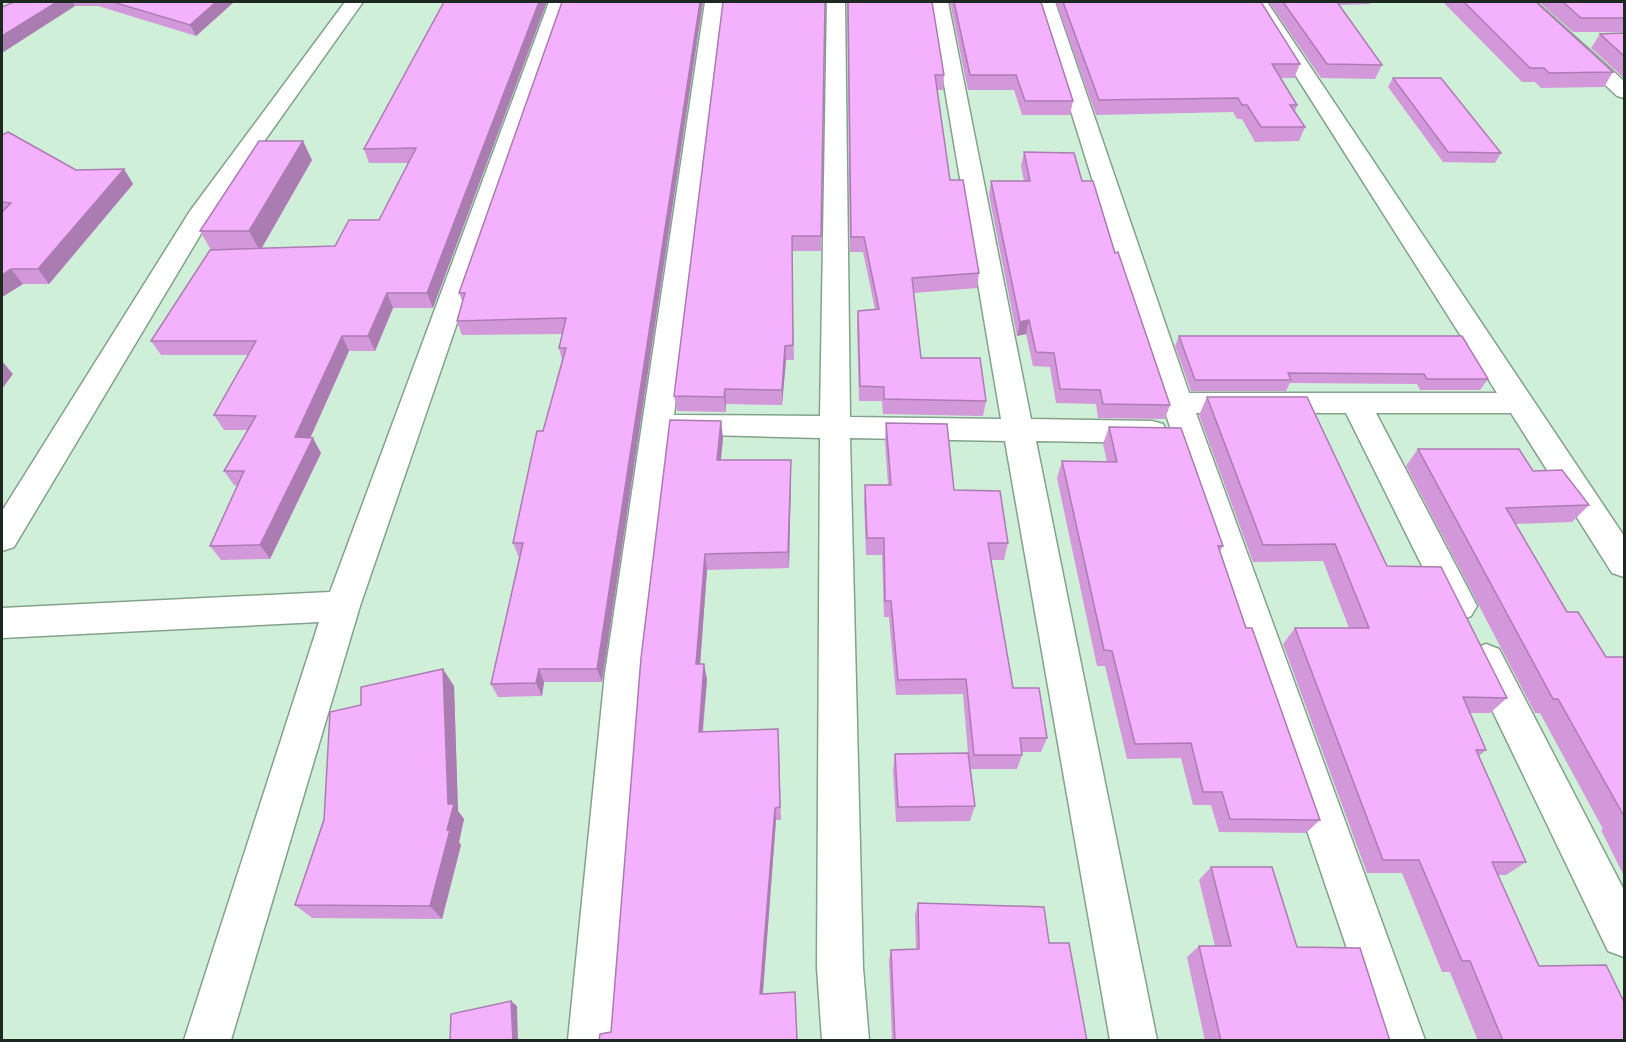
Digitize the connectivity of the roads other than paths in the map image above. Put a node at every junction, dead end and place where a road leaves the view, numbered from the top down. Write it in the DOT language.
graph roads {
  1 [pos="354,2"];
  2 [pos="558,2"];
  3 [pos="714,2"];
  4 [pos="836,2"];
  5 [pos="939,2"];
  6 [pos="1046,2"];
  7 [pos="1258,2"];
  8 [pos="1526,2"];
  9 [pos="1567,40"];
  10 [pos="1590,40"];
  11 [pos="1624,92"];
  12 [pos="1356,403"];
  13 [pos="1519,403"];
  14 [pos="1182,418"];
  15 [pos="658,424"];
  16 [pos="835,427"];
  17 [pos="1018,430"];
  18 [pos="2,538"];
  19 [pos="1624,563"];
  20 [pos="342,606"];
  21 [pos="2,622"];
  22 [pos="1624,934"];
  23 [pos="207,1041"];
  24 [pos="591,1041"];
  25 [pos="845,1041"];
  26 [pos="1134,1041"];
  27 [pos="1402,1041"];
  1 -- 18 [label="street"];
  2 -- 20 [label="street"];
  3 -- 15 [label="street"];
  4 -- 16 [label="street"];
  5 -- 17 [label="street"];
  6 -- 14 [label="street"];
  7 -- 13 [label="street"];
  8 -- 9 [label="street"];
  9 -- 10 [label="street"];
  9 -- 11 [label="street"];
  12 -- 13 [label="street"];
  12 -- 14 [label="street"];
  12 -- 22 [label="street"];
  13 -- 19 [label="street"];
  14 -- 17 [label="street"];
  14 -- 27 [label="street"];
  15 -- 16 [label="street"];
  15 -- 24 [label="street"];
  16 -- 17 [label="street"];
  16 -- 25 [label="street"];
  17 -- 26 [label="street"];
  20 -- 21 [label="street"];
  20 -- 23 [label="street"];
}
